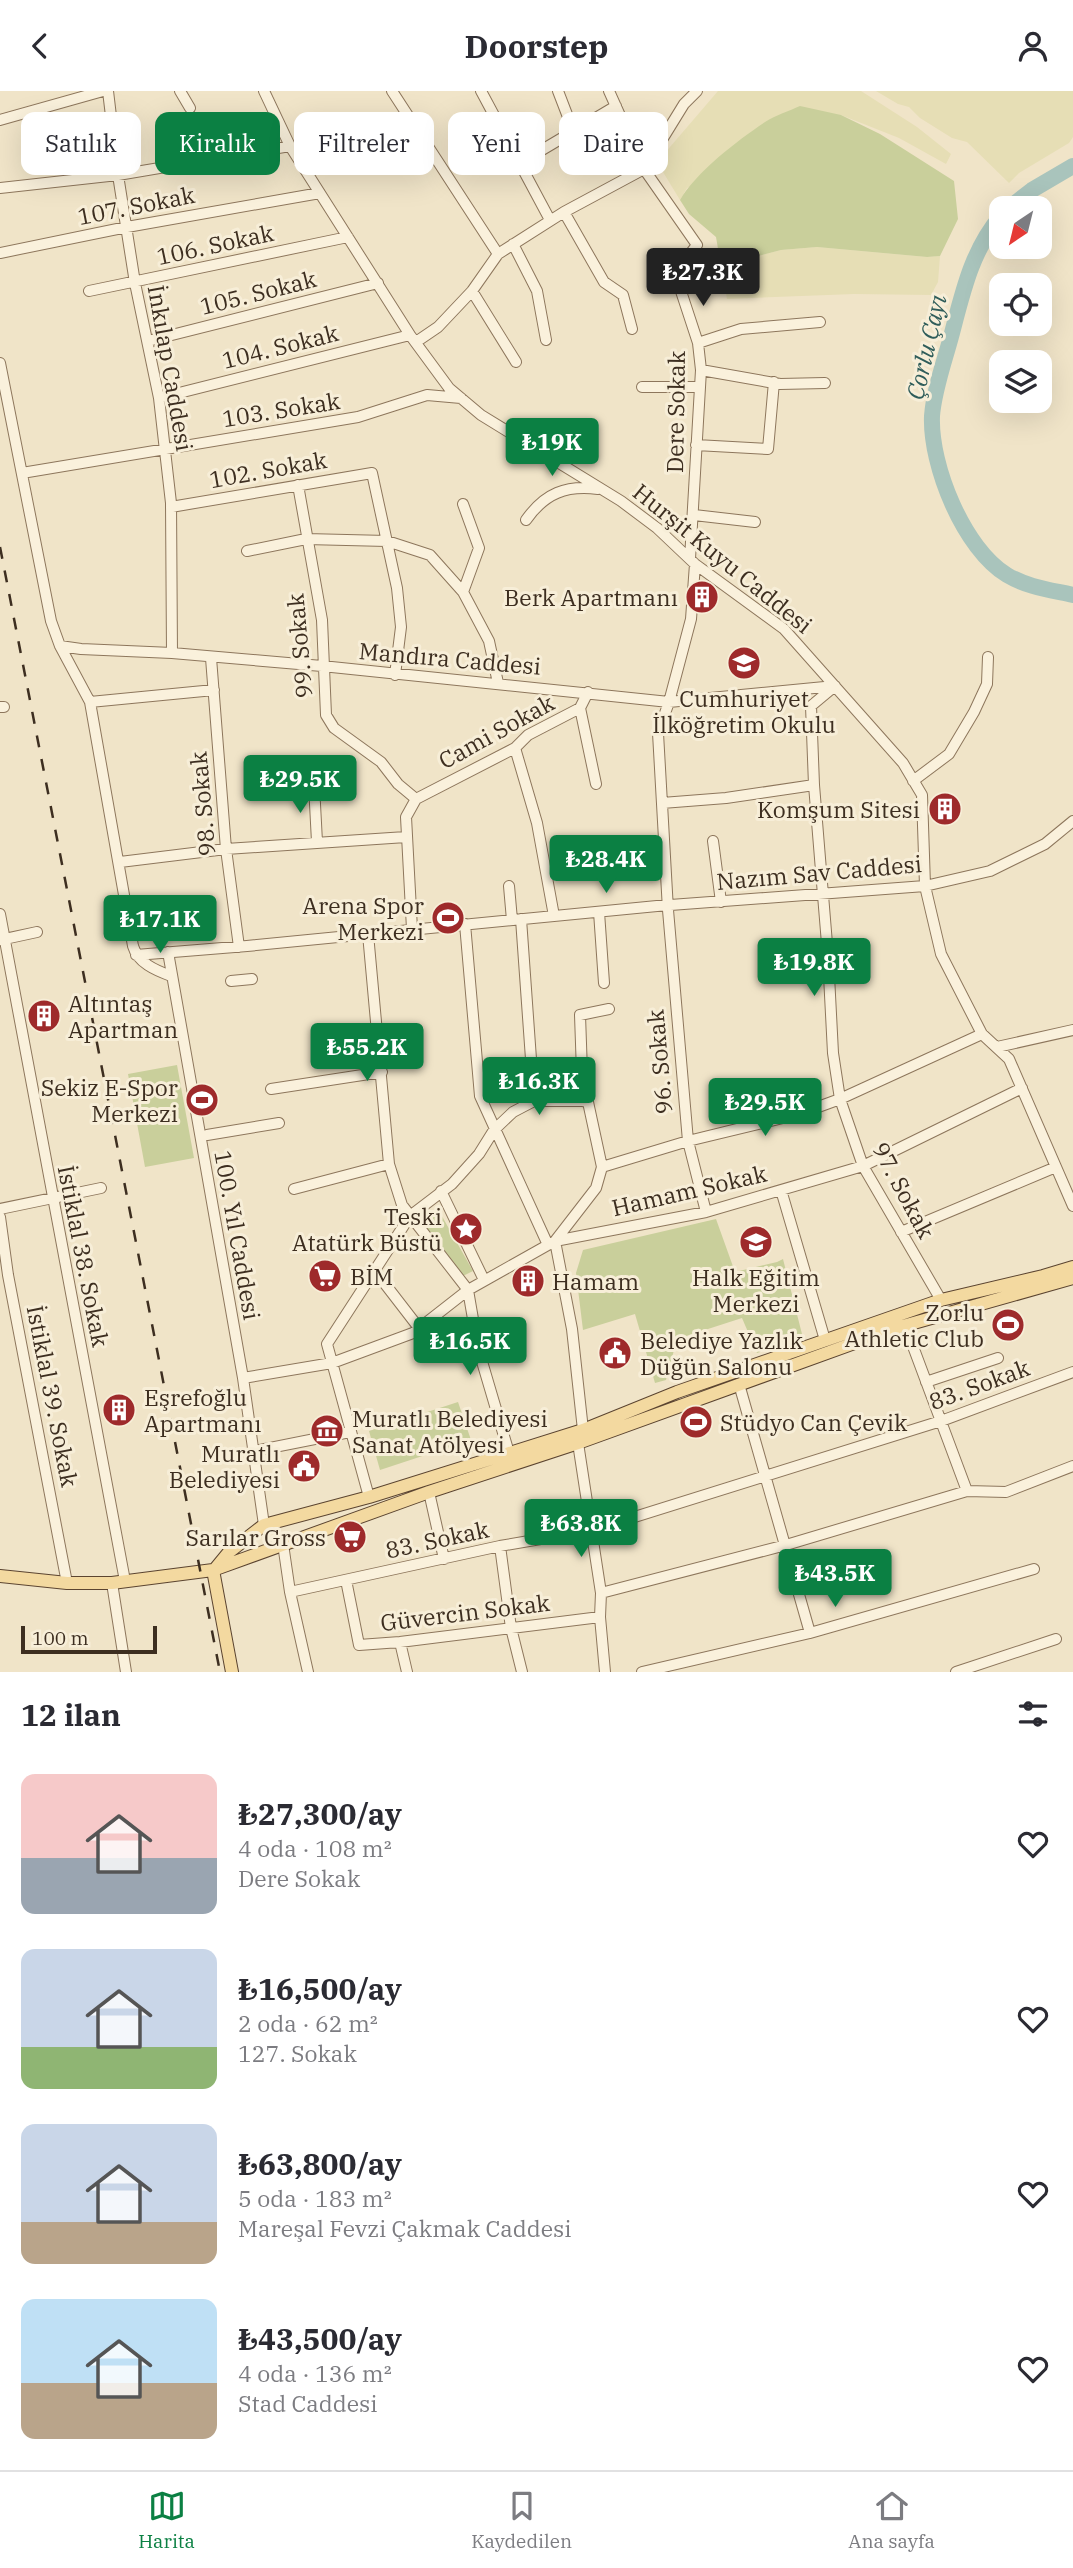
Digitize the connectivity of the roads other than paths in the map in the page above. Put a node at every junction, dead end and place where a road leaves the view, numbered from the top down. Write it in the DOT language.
graph roads {
  1 [pos="105,91"];
  2 [pos="180,91"];
  3 [pos="264,91"];
  4 [pos="392,91"];
  5 [pos="481,91"];
  6 [pos="558,91"];
  7 [pos="609,91"];
  8 [pos="697,91"];
  9 [pos="616,106"];
  10 [pos="190,108"];
  11 [pos="108,112"];
  12 [pos="492,112"];
  13 [pos="566,112"];
  14 [pos="605,112"];
  15 [pos="619,112"];
  16 [pos="0,120"];
  17 [pos="668,131"];
  18 [pos="290,146"];
  19 [pos="141,171"];
  20 [pos="118,175"];
  21 [pos="526,175"];
  22 [pos="634,175"];
  23 [pos="649,175"];
  24 [pos="0,188"];
  25 [pos="320,193"];
  26 [pos="564,212"];
  27 [pos="550,220"];
  28 [pos="127,227"];
  29 [pos="348,237"];
  30 [pos="513,244"];
  31 [pos="0,253"];
  32 [pos="498,254"];
  33 [pos="135,283"];
  34 [pos="378,283"];
  35 [pos="89,291"];
  36 [pos="472,291"];
  37 [pos="820,321"];
  38 [pos="632,329"];
  39 [pos="413,339"];
  40 [pos="546,340"];
  41 [pos="148,341"];
  42 [pos="698,343"];
  43 [pos="516,362"];
  44 [pos="0,363"];
  45 [pos="701,370"];
  46 [pos="774,382"];
  47 [pos="825,383"];
  48 [pos="642,387"];
  49 [pos="700,387"];
  50 [pos="159,398"];
  51 [pos="461,398"];
  52 [pos="696,445"];
  53 [pos="165,449"];
  54 [pos="22,473"];
  55 [pos="298,485"];
  56 [pos="601,489"];
  57 [pos="463,504"];
  58 [pos="171,507"];
  59 [pos="694,515"];
  60 [pos="526,520"];
  61 [pos="755,522"];
  62 [pos="306,539"];
  63 [pos="387,541"];
  64 [pos="247,551"];
  65 [pos="693,561"];
  66 [pos="463,592"];
  67 [pos="60,646"];
  68 [pos="172,653"];
  69 [pos="211,657"];
  70 [pos="988,657"];
  71 [pos="323,666"];
  72 [pos="396,675"];
  73 [pos="498,683"];
  74 [pos="835,686"];
  75 [pos="214,690"];
  76 [pos="588,692"];
  77 [pos="90,702"];
  78 [pos="670,702"];
  79 [pos="580,708"];
  80 [pos="514,748"];
  81 [pos="913,781"];
  82 [pos="596,784"];
  83 [pos="314,785"];
  84 [pos="814,785"];
  85 [pos="415,799"];
  86 [pos="662,803"];
  87 [pos="1073,821"];
  88 [pos="406,838"];
  89 [pos="713,841"];
  90 [pos="317,842"];
  91 [pos="226,849"];
  92 [pos="120,862"];
  93 [pos="509,886"];
  94 [pos="925,886"];
  95 [pos="822,895"];
  96 [pos="721,902"];
  97 [pos="667,905"];
  98 [pos="599,912"];
  99 [pos="0,914"];
  100 [pos="554,916"];
  101 [pos="516,919"];
  102 [pos="465,924"];
  103 [pos="412,929"];
  104 [pos="37,932"];
  105 [pos="368,934"];
  106 [pos="2,939"];
  107 [pos="239,947"];
  108 [pos="134,951"];
  109 [pos="168,953"];
  110 [pos="171,977"];
  111 [pos="252,979"];
  112 [pos="231,981"];
  113 [pos="604,983"];
  114 [pos="609,1009"];
  115 [pos="1073,1030"];
  116 [pos="982,1034"];
  117 [pos="997,1047"];
  118 [pos="382,1072"];
  119 [pos="1022,1088"];
  120 [pos="271,1089"];
  121 [pos="840,1099"];
  122 [pos="534,1101"];
  123 [pos="586,1102"];
  124 [pos="279,1123"];
  125 [pos="494,1129"];
  126 [pos="207,1135"];
  127 [pos="688,1141"];
  128 [pos="389,1164"];
  129 [pos="863,1166"];
  130 [pos="602,1167"];
  131 [pos="1056,1167"];
  132 [pos="101,1188"];
  133 [pos="295,1189"];
  134 [pos="781,1190"];
  135 [pos="441,1191"];
  136 [pos="52,1199"];
  137 [pos="1073,1206"];
  138 [pos="0,1209"];
  139 [pos="706,1212"];
  140 [pos="410,1216"];
  141 [pos="0,1217"];
  142 [pos="901,1232"];
  143 [pos="552,1243"];
  144 [pos="1073,1267"];
  145 [pos="375,1271"];
  146 [pos="4,1276"];
  147 [pos="1073,1278"];
  148 [pos="484,1280"];
  149 [pos="468,1290"];
  150 [pos="941,1300"];
  151 [pos="905,1325"];
  152 [pos="419,1328"];
  153 [pos="825,1340"];
  154 [pos="998,1358"];
  155 [pos="332,1363"];
  156 [pos="757,1371"];
  157 [pos="1073,1372"];
  158 [pos="243,1378"];
  159 [pos="926,1382"];
  160 [pos="739,1384"];
  161 [pos="677,1392"];
  162 [pos="680,1406"];
  163 [pos="941,1421"];
  164 [pos="583,1430"];
  165 [pos="350,1432"];
  166 [pos="578,1443"];
  167 [pos="254,1451"];
  168 [pos="509,1453"];
  169 [pos="1073,1467"];
  170 [pos="767,1476"];
  171 [pos="967,1491"];
  172 [pos="429,1492"];
  173 [pos="369,1497"];
  174 [pos="269,1524"];
  175 [pos="593,1530"];
  176 [pos="251,1532"];
  177 [pos="283,1545"];
  178 [pos="786,1545"];
  179 [pos="500,1546"];
  180 [pos="258,1554"];
  181 [pos="444,1559"];
  182 [pos="1034,1569"];
  183 [pos="213,1570"];
  184 [pos="0,1576"];
  185 [pos="346,1580"];
  186 [pos="118,1582"];
  187 [pos="67,1583"];
  188 [pos="290,1592"];
  189 [pos="601,1593"];
  190 [pos="600,1617"];
  191 [pos="511,1628"];
  192 [pos="810,1633"];
  193 [pos="1056,1639"];
  194 [pos="400,1642"];
  195 [pos="126,1672"];
  196 [pos="232,1672"];
  197 [pos="308,1672"];
  198 [pos="407,1672"];
  199 [pos="522,1672"];
  200 [pos="605,1672"];
  201 [pos="642,1672"];
  202 [pos="957,1672"];
  1 -- 11 [label="street, İnkılap Caddesi"];
  1 -- 16 [label="street"];
  2 -- 10 [label="street"];
  3 -- 18 [label="street, Hurşit Kuyu Caddesi"];
  4 -- 32 [label="street"];
  5 -- 12 [label="street"];
  6 -- 13 [label="street"];
  7 -- 9 [label="street, Dere Sokak"];
  8 -- 17 [label="street"];
  9 -- 14 [label="street"];
  9 -- 15 [label="street, Dere Sokak"];
  18 -- 19 [label="street"];
  18 -- 25 [label="street, Hurşit Kuyu Caddesi"];
  20 -- 24 [label="street"];
  20 -- 28 [label="street, İnkılap Caddesi"];
  21 -- 27 [label="street"];
  22 -- 26 [label="street"];
  23 -- 42 [label="street, Dere Sokak"];
  25 -- 28 [label="street, 107. Sokak"];
  25 -- 29 [label="street, Hurşit Kuyu Caddesi"];
  26 -- 27 [label="street"];
  26 -- 38 [label="street"];
  27 -- 30 [label="street"];
  28 -- 31 [label="street, 107. Sokak"];
  28 -- 33 [label="street, İnkılap Caddesi"];
  29 -- 33 [label="street, 106. Sokak"];
  29 -- 34 [label="street, Hurşit Kuyu Caddesi"];
  30 -- 32 [label="street"];
  30 -- 40 [label="street"];
  32 -- 36 [label="street"];
  33 -- 35 [label="street, 106. Sokak"];
  33 -- 41 [label="street, İnkılap Caddesi"];
  34 -- 39 [label="street, Hurşit Kuyu Caddesi"];
  34 -- 41 [label="street, 105. Sokak"];
  36 -- 39 [label="street"];
  36 -- 43 [label="street"];
  37 -- 42 [label="street"];
  39 -- 50 [label="street, 104. Sokak"];
  39 -- 51 [label="street, Hurşit Kuyu Caddesi"];
  41 -- 50 [label="street, İnkılap Caddesi"];
  42 -- 45 [label="street, Dere Sokak"];
  44 -- 54 [label="street"];
  45 -- 46 [label="street"];
  45 -- 49 [label="street, Dere Sokak"];
  46 -- 47 [label="street"];
  46 -- 52 [label="street"];
  48 -- 49 [label="street"];
  49 -- 52 [label="street, Dere Sokak"];
  50 -- 53 [label="street, İnkılap Caddesi"];
  51 -- 53 [label="street, 103. Sokak"];
  51 -- 56 [label="street, Hurşit Kuyu Caddesi"];
  52 -- 59 [label="street, Dere Sokak"];
  53 -- 54 [label="street, 103. Sokak"];
  53 -- 58 [label="street, İnkılap Caddesi"];
  54 -- 67 [label="street"];
  55 -- 58 [label="street, 102. Sokak"];
  55 -- 62 [label="street, 99. Sokak"];
  55 -- 63 [label="street, 102. Sokak"];
  56 -- 60 [label="street"];
  56 -- 65 [label="street, Hurşit Kuyu Caddesi"];
  57 -- 66 [label="street"];
  58 -- 68 [label="street, İnkılap Caddesi"];
  59 -- 61 [label="street"];
  59 -- 65 [label="street, Dere Sokak"];
  62 -- 63 [label="street"];
  62 -- 64 [label="street"];
  62 -- 71 [label="street, 99. Sokak"];
  63 -- 66 [label="street"];
  63 -- 72 [label="street"];
  65 -- 74 [label="street, Hurşit Kuyu Caddesi"];
  65 -- 78 [label="street, Dere Sokak"];
  66 -- 73 [label="street"];
  67 -- 68 [label="street, Mandıra Caddesi"];
  67 -- 77 [label="street"];
  68 -- 69 [label="street, Mandıra Caddesi"];
  69 -- 71 [label="street, Mandıra Caddesi"];
  69 -- 75 [label="street, 98. Sokak"];
  70 -- 81 [label="street"];
  71 -- 72 [label="street, Mandıra Caddesi"];
  71 -- 85 [label="street, 99. Sokak"];
  72 -- 73 [label="street, Mandıra Caddesi"];
  73 -- 76 [label="street, Mandıra Caddesi"];
  74 -- 78 [label="street, Mandıra Caddesi"];
  74 -- 81 [label="street, Hurşit Kuyu Caddesi"];
  74 -- 84 [label="street, 97. Sokak"];
  75 -- 77 [label="street"];
  75 -- 91 [label="street, 98. Sokak"];
  76 -- 78 [label="street, Mandıra Caddesi"];
  76 -- 79 [label="street, Cami Sokak"];
  77 -- 92 [label="street"];
  78 -- 86 [label="street, Dere Sokak"];
  79 -- 80 [label="street, Cami Sokak"];
  79 -- 82 [label="street"];
  80 -- 85 [label="street, Cami Sokak"];
  80 -- 100 [label="street"];
  81 -- 94 [label="street, Hurşit Kuyu Caddesi"];
  83 -- 90 [label="street"];
  84 -- 86 [label="street"];
  84 -- 95 [label="street, 97. Sokak"];
  85 -- 88 [label="street"];
  86 -- 97 [label="street, Dere Sokak"];
  87 -- 94 [label="street, Nazım Sav Caddesi"];
  88 -- 90 [label="street"];
  88 -- 103 [label="street"];
  89 -- 96 [label="street"];
  90 -- 91 [label="street"];
  91 -- 92 [label="street"];
  91 -- 107 [label="street, 98. Sokak"];
  92 -- 108 [label="street"];
  93 -- 101 [label="street"];
  94 -- 95 [label="street, Nazım Sav Caddesi"];
  94 -- 116 [label="street, Hurşit Kuyu Caddesi"];
  95 -- 96 [label="street, Nazım Sav Caddesi"];
  95 -- 121 [label="street, 97. Sokak"];
  96 -- 97 [label="street, Nazım Sav Caddesi"];
  97 -- 98 [label="street, Nazım Sav Caddesi"];
  97 -- 127 [label="street, 96. Sokak"];
  98 -- 100 [label="street, Nazım Sav Caddesi"];
  98 -- 113 [label="street"];
  99 -- 106 [label="street, İstiklal 38. Sokak"];
  100 -- 101 [label="street, Nazım Sav Caddesi"];
  101 -- 102 [label="street, Nazım Sav Caddesi"];
  101 -- 122 [label="street"];
  102 -- 103 [label="street, Nazım Sav Caddesi"];
  102 -- 125 [label="street"];
  103 -- 105 [label="street, Nazım Sav Caddesi"];
  104 -- 106 [label="street"];
  105 -- 107 [label="street, Nazım Sav Caddesi"];
  105 -- 118 [label="street"];
  106 -- 136 [label="street, İstiklal 38. Sokak"];
  107 -- 109 [label="street, Nazım Sav Caddesi"];
  108 -- 109 [label="street, Nazım Sav Caddesi"];
  108 -- 110 [label="street"];
  109 -- 110 [label="street, 100. Yıl Caddesi"];
  110 -- 158 [label="street, 100. Yıl Caddesi"];
  111 -- 112 [label="street"];
  114 -- 123 [label="street"];
  115 -- 117 [label="street"];
  116 -- 117 [label="street, Hurşit Kuyu Caddesi"];
  116 -- 121 [label="street"];
  117 -- 119 [label="street, Hurşit Kuyu Caddesi"];
  118 -- 120 [label="street"];
  118 -- 128 [label="street"];
  119 -- 129 [label="street, Hamam Sokak"];
  119 -- 131 [label="street, Hurşit Kuyu Caddesi"];
  121 -- 127 [label="street"];
  121 -- 129 [label="street, 97. Sokak"];
  122 -- 123 [label="street"];
  122 -- 125 [label="street"];
  123 -- 130 [label="street"];
  124 -- 126 [label="street"];
  125 -- 135 [label="street"];
  125 -- 143 [label="street"];
  127 -- 130 [label="street"];
  127 -- 139 [label="street, 96. Sokak"];
  128 -- 133 [label="street"];
  128 -- 140 [label="street"];
  129 -- 134 [label="street, Hamam Sokak"];
  129 -- 142 [label="street, 97. Sokak"];
  130 -- 143 [label="street"];
  131 -- 137 [label="street, Hurşit Kuyu Caddesi"];
  131 -- 142 [label="street"];
  132 -- 136 [label="street"];
  134 -- 139 [label="street, Hamam Sokak"];
  134 -- 153 [label="street"];
  135 -- 140 [label="street"];
  135 -- 148 [label="street"];
  136 -- 138 [label="street"];
  136 -- 186 [label="street, İstiklal 38. Sokak"];
  139 -- 143 [label="street, Hamam Sokak"];
  140 -- 145 [label="street"];
  140 -- 149 [label="street"];
  141 -- 146 [label="street, İstiklal 39. Sokak"];
  142 -- 150 [label="street, 97. Sokak"];
  143 -- 148 [label="street"];
  143 -- 164 [label="street"];
  144 -- 150 [label="main road"];
  145 -- 152 [label="street"];
  145 -- 155 [label="street"];
  146 -- 187 [label="street, İstiklal 39. Sokak"];
  147 -- 151 [label="main road"];
  148 -- 149 [label="street"];
  149 -- 152 [label="street"];
  149 -- 168 [label="street"];
  150 -- 153 [label="main road"];
  151 -- 156 [label="main road"];
  151 -- 159 [label="street"];
  152 -- 155 [label="street"];
  153 -- 156 [label="main road"];
  154 -- 159 [label="street"];
  155 -- 158 [label="street"];
  155 -- 165 [label="street"];
  156 -- 160 [label="main road"];
  156 -- 161 [label="main road"];
  157 -- 163 [label="street, 83. Sokak"];
  158 -- 167 [label="street, 100. Yıl Caddesi"];
  159 -- 163 [label="street"];
  160 -- 162 [label="main road"];
  160 -- 170 [label="street"];
  161 -- 162 [label="main road"];
  161 -- 164 [label="main road"];
  162 -- 166 [label="main road"];
  163 -- 170 [label="street, 83. Sokak"];
  163 -- 171 [label="street"];
  164 -- 166 [label="main road"];
  164 -- 168 [label="main road"];
  165 -- 167 [label="street"];
  165 -- 173 [label="street"];
  166 -- 172 [label="main road"];
  166 -- 175 [label="street"];
  167 -- 174 [label="street, 100. Yıl Caddesi"];
  168 -- 173 [label="main road"];
  169 -- 171 [label="street"];
  170 -- 175 [label="street, 83. Sokak"];
  170 -- 178 [label="street"];
  171 -- 178 [label="street"];
  172 -- 177 [label="main road"];
  172 -- 181 [label="street"];
  173 -- 174 [label="main road"];
  174 -- 176 [label="main road"];
  174 -- 177 [label="main road"];
  175 -- 179 [label="street, 83. Sokak"];
  175 -- 189 [label="street"];
  176 -- 180 [label="main road"];
  176 -- 183 [label="main road"];
  177 -- 180 [label="main road"];
  177 -- 188 [label="street"];
  178 -- 189 [label="street"];
  178 -- 192 [label="street"];
  179 -- 181 [label="street, 83. Sokak"];
  179 -- 191 [label="street"];
  180 -- 183 [label="main road"];
  181 -- 185 [label="street, 83. Sokak"];
  182 -- 192 [label="street"];
  183 -- 186 [label="main road"];
  183 -- 196 [label="main road"];
  184 -- 187 [label="main road"];
  185 -- 188 [label="street, 83. Sokak"];
  185 -- 194 [label="street, Güvercin Sokak"];
  186 -- 187 [label="main road"];
  186 -- 195 [label="street, İstiklal 38. Sokak"];
  188 -- 197 [label="street"];
  189 -- 190 [label="street"];
  190 -- 191 [label="street, Güvercin Sokak"];
  190 -- 200 [label="street"];
  191 -- 194 [label="street, Güvercin Sokak"];
  191 -- 199 [label="street"];
  192 -- 201 [label="street"];
  193 -- 202 [label="street"];
  194 -- 198 [label="street"];
}
